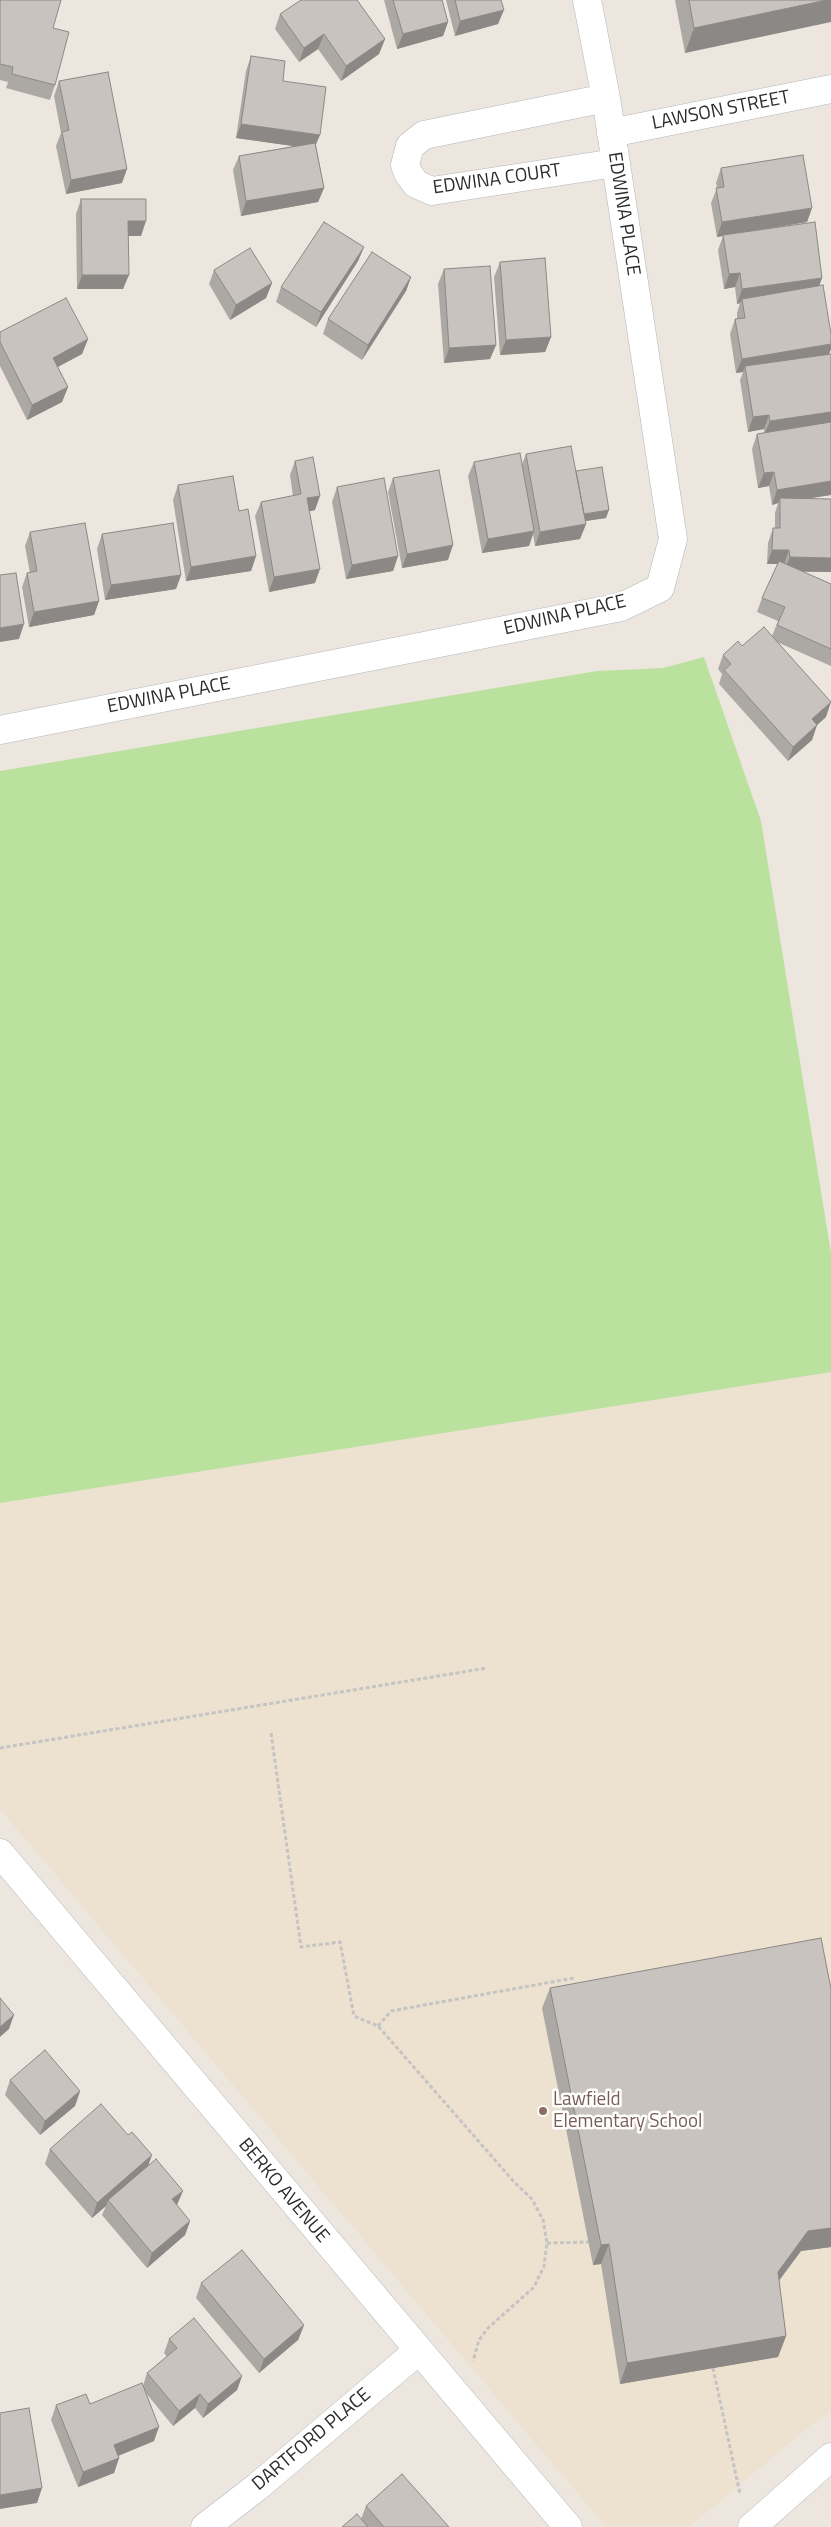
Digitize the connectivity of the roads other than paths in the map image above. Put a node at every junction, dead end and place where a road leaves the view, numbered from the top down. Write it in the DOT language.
graph roads {
  1 [pos="587,0"];
  2 [pos="831,90"];
  3 [pos="606,98"];
  4 [pos="611,133"];
  5 [pos="615,162"];
  6 [pos="0,730"];
  7 [pos="0,1853"];
  8 [pos="418,2351"];
  9 [pos="831,2457"];
  10 [pos="205,2527"];
  11 [pos="568,2527"];
  12 [pos="752,2527"];
  1 -- 3 [label="street, EDWINA PLACE"];
  2 -- 4 [label="street, LAWSON STREET"];
  3 -- 4 [label="street, EDWINA PLACE"];
  3 -- 5 [label="street, EDWINA COURT"];
  4 -- 5 [label="street, EDWINA PLACE"];
  5 -- 6 [label="street, EDWINA PLACE"];
  7 -- 8 [label="street, BERKO AVENUE"];
  8 -- 10 [label="street, DARTFORD PLACE"];
  8 -- 11 [label="street, BERKO AVENUE"];
  9 -- 12 [label="street"];
}
